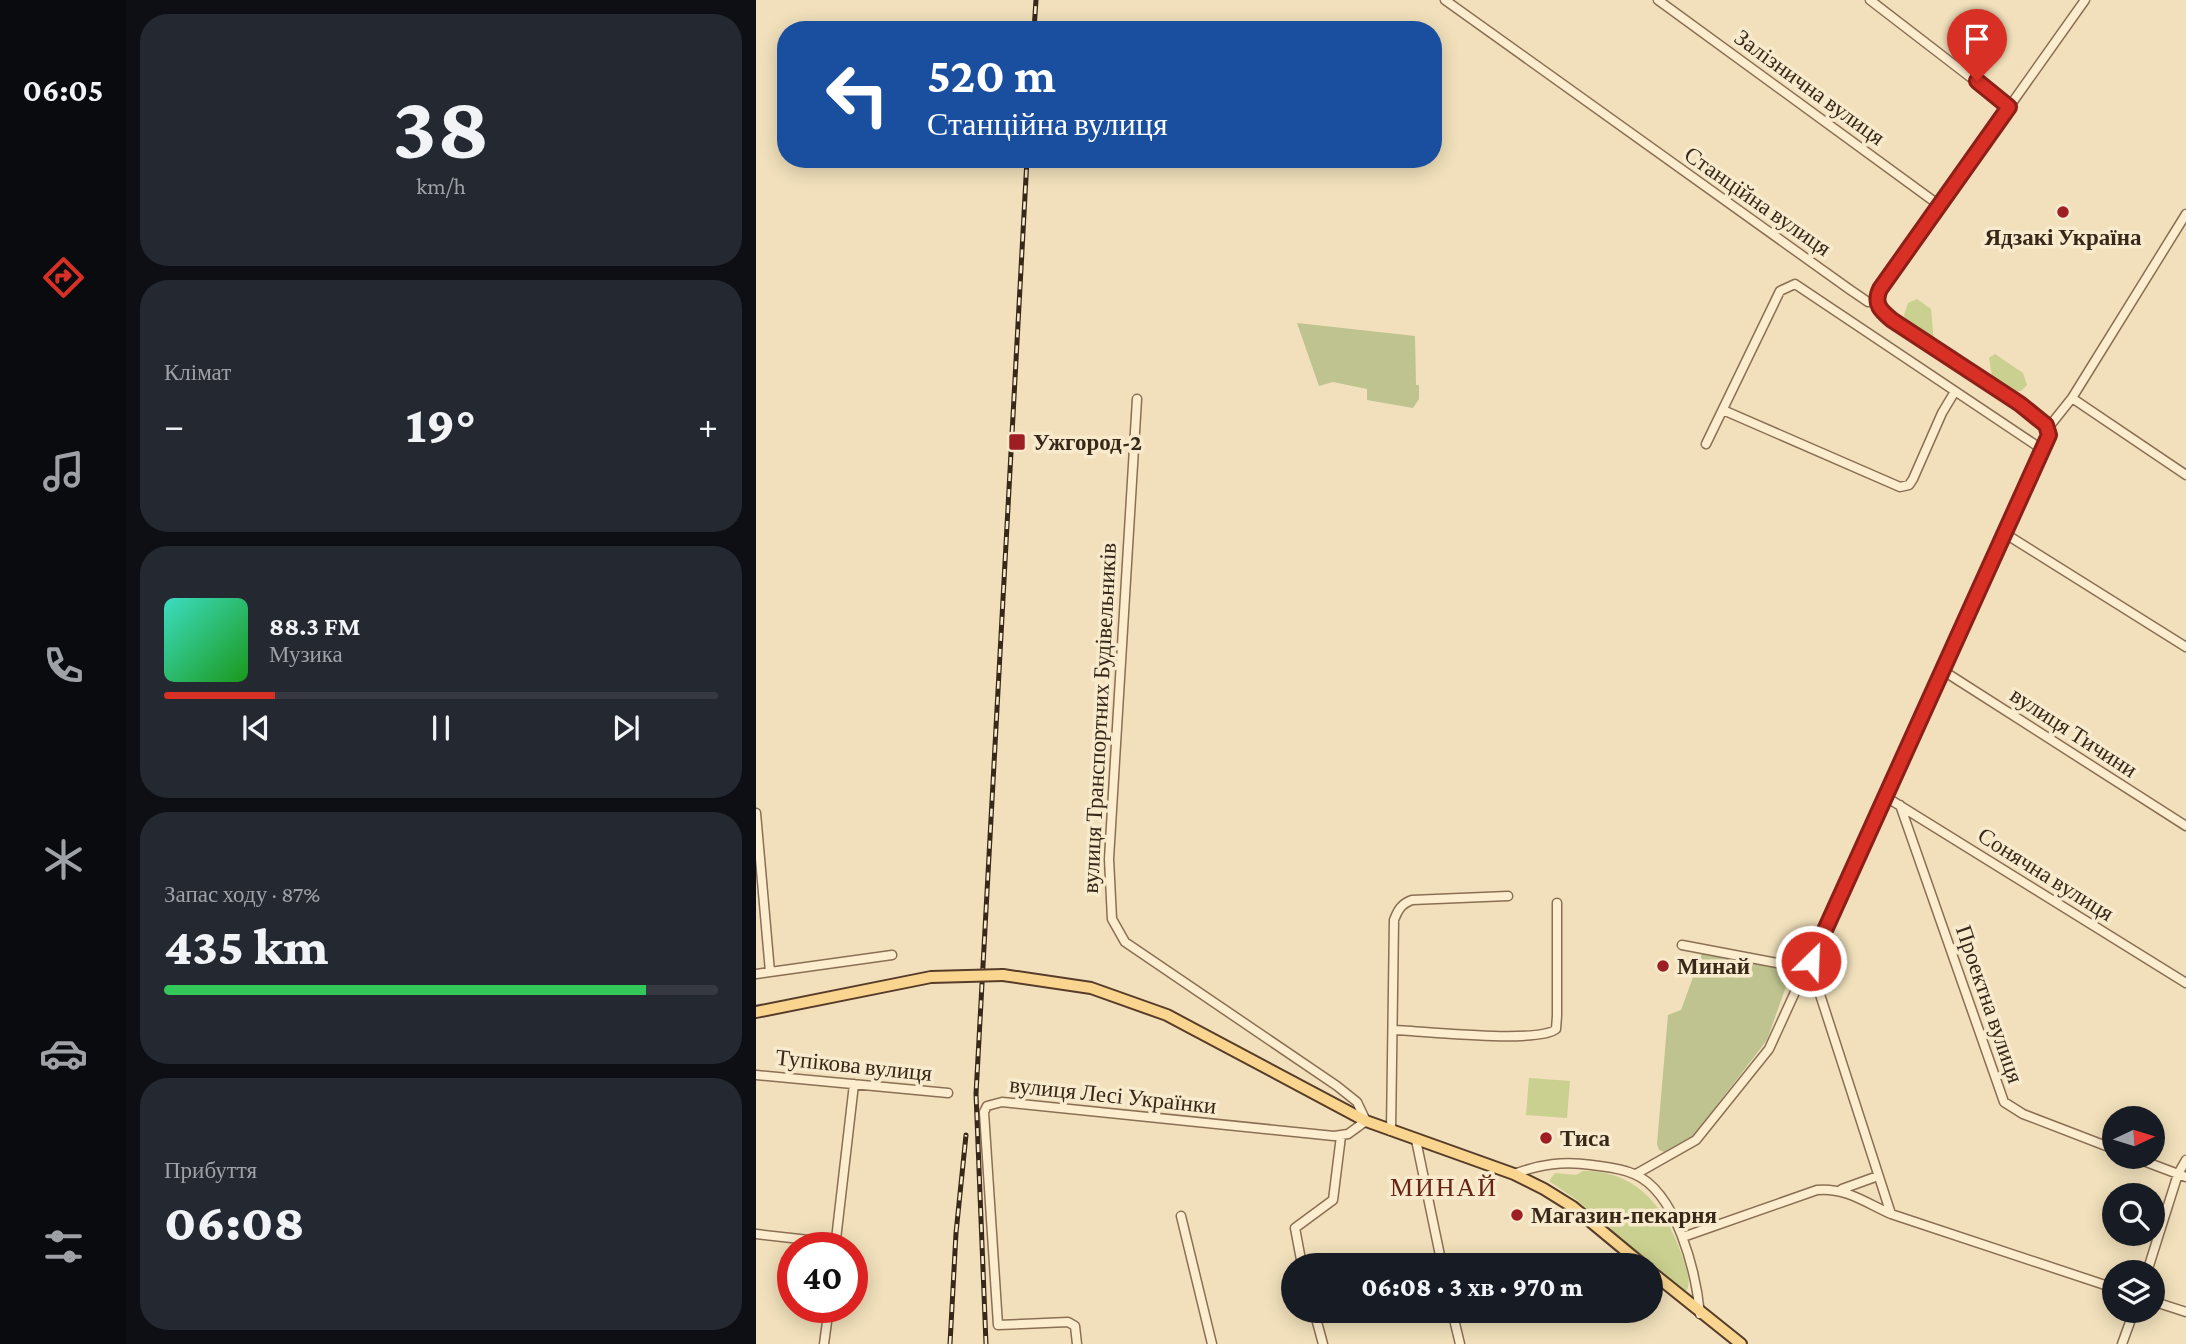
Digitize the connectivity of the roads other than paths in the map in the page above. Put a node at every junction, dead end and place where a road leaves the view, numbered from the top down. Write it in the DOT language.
graph roads {
  1 [pos="1446,0"];
  2 [pos="1658,0"];
  3 [pos="1870,0"];
  4 [pos="2080,2"];
  5 [pos="2009,107"];
  6 [pos="1939,205"];
  7 [pos="2186,214"];
  8 [pos="1877,302"];
  9 [pos="1954,393"];
  10 [pos="2072,398"];
  11 [pos="1137,399"];
  12 [pos="1723,410"];
  13 [pos="2048,428"];
  14 [pos="1706,444"];
  15 [pos="2043,450"];
  16 [pos="2186,475"];
  17 [pos="2004,534"];
  18 [pos="2186,647"];
  19 [pos="1942,670"];
  20 [pos="1886,797"];
  21 [pos="1900,805"];
  22 [pos="756,813"];
  23 [pos="2186,826"];
  24 [pos="1508,896"];
  25 [pos="1557,903"];
  26 [pos="1682,945"];
  27 [pos="892,955"];
  28 [pos="770,972"];
  29 [pos="1805,972"];
  30 [pos="756,974"];
  31 [pos="2186,983"];
  32 [pos="756,1012"];
  33 [pos="1394,1030"];
  34 [pos="756,1075"];
  35 [pos="854,1084"];
  36 [pos="948,1093"];
  37 [pos="1366,1121"];
  38 [pos="1391,1131"];
  39 [pos="1341,1136"];
  40 [pos="1416,1140"];
  41 [pos="2102,1144"];
  42 [pos="2186,1160"];
  43 [pos="2165,1169"];
  44 [pos="1514,1174"];
  45 [pos="1636,1174"];
  46 [pos="2182,1175"];
  47 [pos="1878,1176"];
  48 [pos="1842,1189"];
  49 [pos="1891,1214"];
  50 [pos="1181,1216"];
  51 [pos="837,1232"];
  52 [pos="756,1234"];
  53 [pos="777,1237"];
  54 [pos="1683,1237"];
  55 [pos="1300,1253"];
  56 [pos="1440,1253"];
  57 [pos="1629,1253"];
  58 [pos="2151,1260"];
  59 [pos="1663,1283"];
  60 [pos="2102,1284"];
  61 [pos="2165,1305"];
  62 [pos="2186,1312"];
  63 [pos="1700,1314"];
  64 [pos="827,1323"];
  65 [pos="1317,1323"];
  66 [pos="1455,1323"];
  67 [pos="2130,1323"];
  68 [pos="824,1344"];
  69 [pos="1077,1344"];
  70 [pos="1212,1344"];
  71 [pos="1323,1344"];
  72 [pos="1460,1344"];
  73 [pos="1741,1344"];
  74 [pos="2122,1344"];
  1 -- 8 [label="street, Станційна вулиця"];
  2 -- 6 [label="street, Залізнична вулиця"];
  3 -- 5 [label="street"];
  4 -- 5 [label="street"];
  5 -- 6 [label="street"];
  6 -- 8 [label="street"];
  7 -- 10 [label="street"];
  8 -- 13 [label="street, Станційна вулиця"];
  9 -- 12 [label="street"];
  9 -- 12 [label="street"];
  9 -- 15 [label="street"];
  10 -- 13 [label="street"];
  10 -- 16 [label="street"];
  11 -- 37 [label="street, вулиця Транспортних Будівельників"];
  12 -- 14 [label="street"];
  13 -- 15 [label="street"];
  15 -- 17 [label="street"];
  17 -- 18 [label="street"];
  17 -- 19 [label="street"];
  19 -- 20 [label="street"];
  19 -- 23 [label="street, вулиця Тичини"];
  20 -- 21 [label="street, Сонячна вулиця"];
  20 -- 29 [label="street"];
  21 -- 31 [label="street, Сонячна вулиця"];
  21 -- 41 [label="street, Проектна вулиця"];
  22 -- 28 [label="street"];
  24 -- 33 [label="street"];
  25 -- 33 [label="street"];
  26 -- 29 [label="street"];
  27 -- 28 [label="street"];
  28 -- 30 [label="street"];
  29 -- 45 [label="street"];
  29 -- 47 [label="street"];
  32 -- 37 [label="main road, bridge"];
  33 -- 38 [label="street"];
  34 -- 35 [label="street, Тупікова вулиця"];
  35 -- 36 [label="street, Тупікова вулиця"];
  35 -- 51 [label="street"];
  37 -- 38 [label="main road"];
  37 -- 39 [label="street"];
  38 -- 40 [label="main road"];
  39 -- 55 [label="street"];
  39 -- 69 [label="street, вулиця Лесі Українки"];
  40 -- 44 [label="main road"];
  40 -- 56 [label="street"];
  42 -- 46 [label="street"];
  43 -- 46 [label="street"];
  44 -- 45 [label="street"];
  44 -- 57 [label="main road"];
  45 -- 54 [label="street"];
  46 -- 58 [label="street"];
  47 -- 48 [label="street"];
  47 -- 49 [label="street"];
  48 -- 49 [label="street"];
  48 -- 54 [label="street"];
  49 -- 60 [label="street"];
  50 -- 70 [label="street"];
  52 -- 53 [label="street"];
  54 -- 63 [label="street"];
  59 -- 63 [label="main road"];
  61 -- 62 [label="street"];
  63 -- 73 [label="main road"];
  64 -- 68 [label="street"];
  65 -- 71 [label="street"];
  66 -- 72 [label="street"];
  67 -- 74 [label="street"];
}
